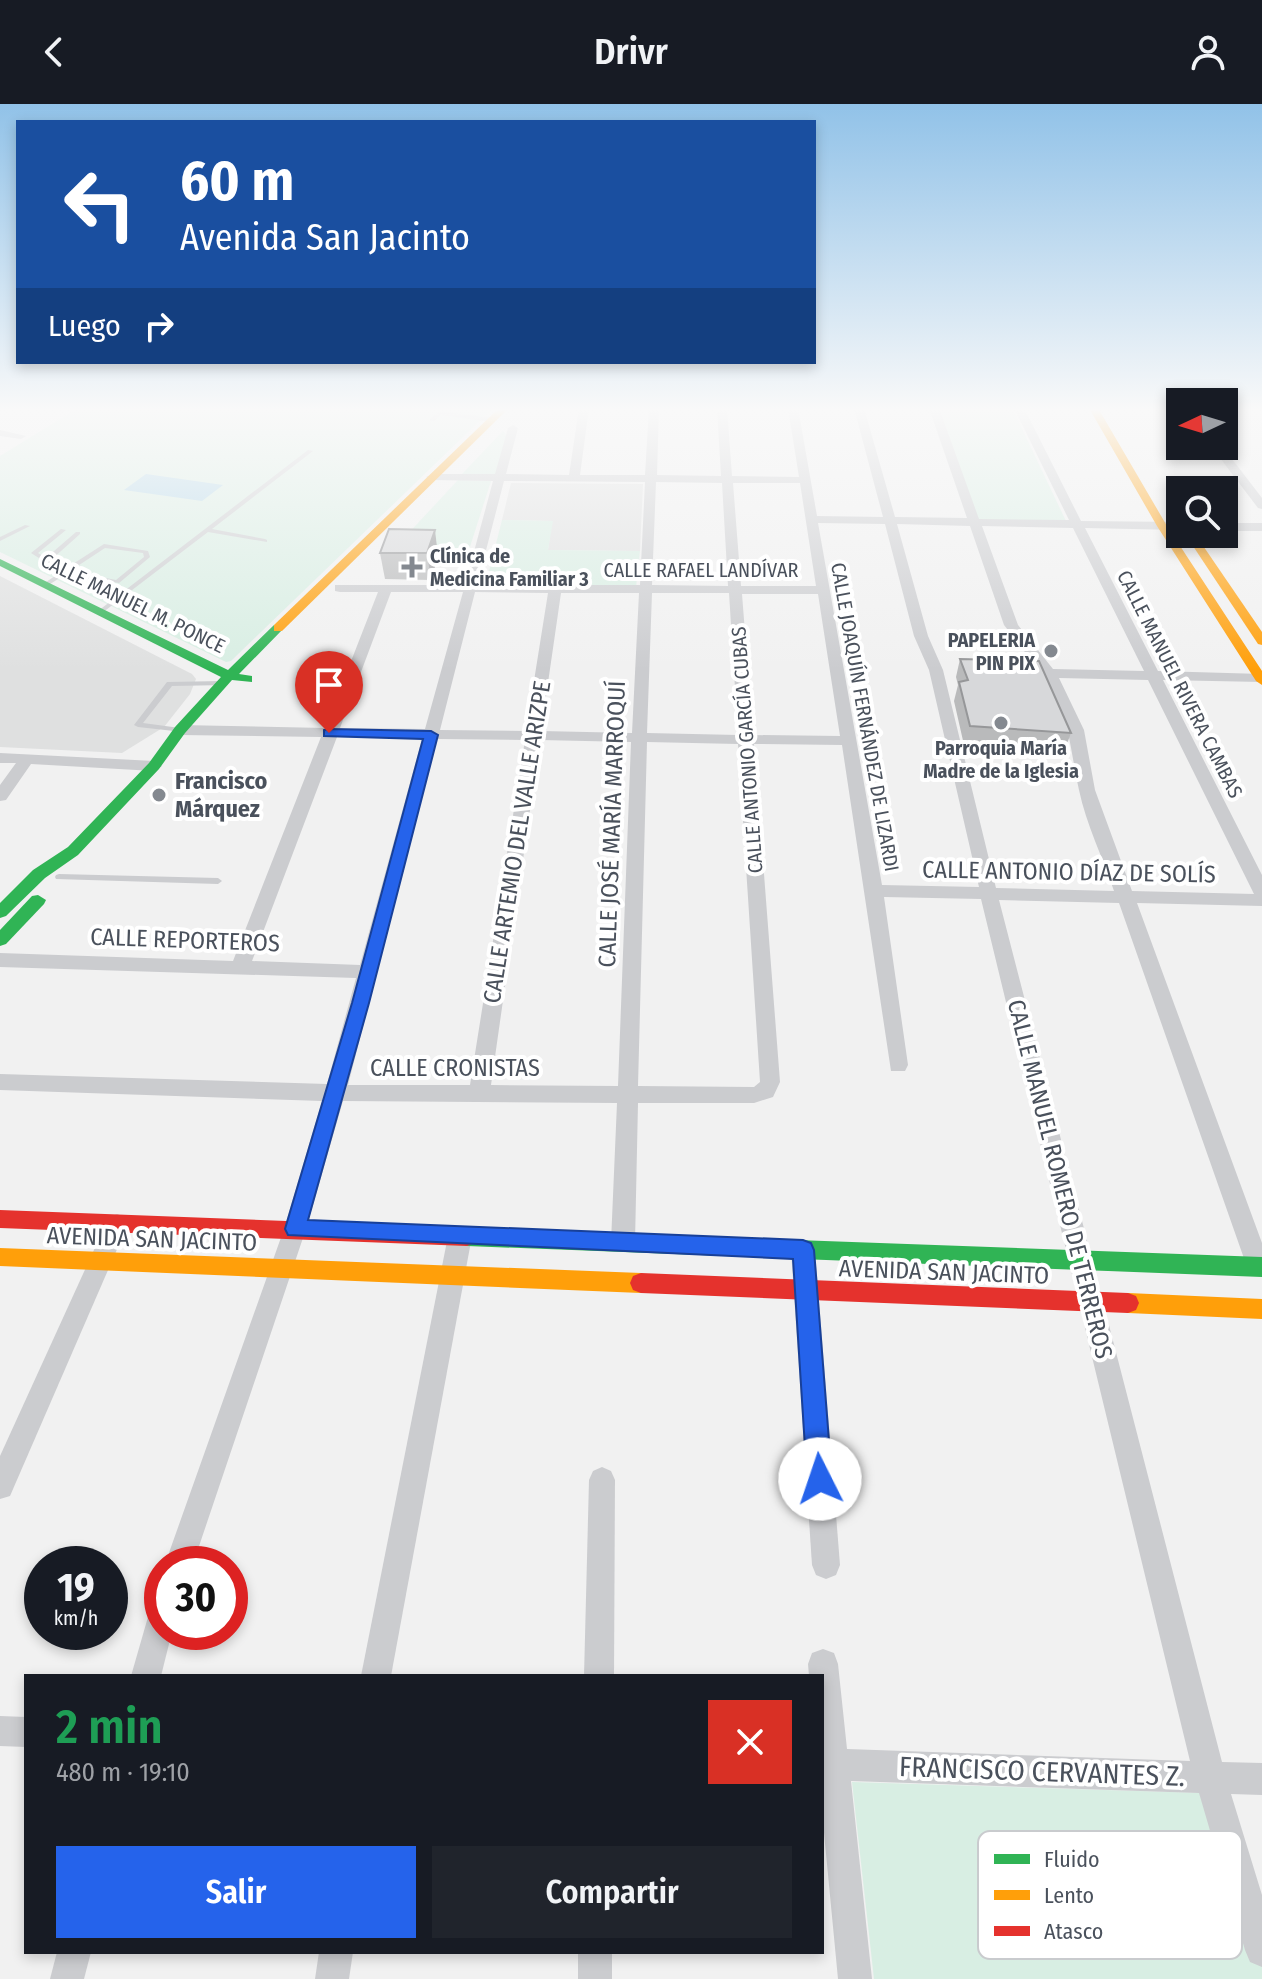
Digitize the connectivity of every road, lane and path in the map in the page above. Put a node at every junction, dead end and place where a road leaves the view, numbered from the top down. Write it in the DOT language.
graph roads {
  1 [pos="252,496"];
  2 [pos="422,496"];
  3 [pos="424,496"];
  4 [pos="495,496"];
  5 [pos="651,496"];
  6 [pos="730,496"];
  7 [pos="807,496"];
  8 [pos="882,496"];
  9 [pos="964,496"];
  10 [pos="1063,496"];
  11 [pos="1151,496"];
  12 [pos="1166,518"];
  13 [pos="811,519"];
  14 [pos="889,521"];
  15 [pos="974,523"];
  16 [pos="1077,523"];
  17 [pos="27,526"];
  18 [pos="1166,526"];
  19 [pos="1238,527"];
  20 [pos="1262,527"];
  21 [pos="63,530"];
  22 [pos="207,530"];
  23 [pos="78,533"];
  24 [pos="0,539"];
  25 [pos="265,541"];
  26 [pos="1184,548"];
  27 [pos="1199,548"];
  28 [pos="46,561"];
  29 [pos="0,562"];
  30 [pos="66,572"];
  31 [pos="45,585"];
  32 [pos="340,588"];
  33 [pos="386,589"];
  34 [pos="736,589"];
  35 [pos="469,590"];
  36 [pos="645,590"];
  37 [pos="823,590"];
  38 [pos="555,591"];
  39 [pos="100,612"];
  40 [pos="1262,641"];
  41 [pos="1021,672"];
  42 [pos="1049,673"];
  43 [pos="1152,674"];
  44 [pos="233,679"];
  45 [pos="1261,679"];
  46 [pos="329,733"];
  47 [pos="181,734"];
  48 [pos="431,735"];
  49 [pos="533,736"];
  50 [pos="639,738"];
  51 [pos="746,739"];
  52 [pos="849,741"];
  53 [pos="0,758"];
  54 [pos="27,759"];
  55 [pos="154,766"];
  56 [pos="0,796"];
  57 [pos="73,851"];
  58 [pos="59,877"];
  59 [pos="218,881"];
  60 [pos="874,891"];
  61 [pos="1262,892"];
  62 [pos="989,894"];
  63 [pos="1127,897"];
  64 [pos="1262,900"];
  65 [pos="0,912"];
  66 [pos="0,940"];
  67 [pos="0,960"];
  68 [pos="240,968"];
  69 [pos="369,972"];
  70 [pos="898,1065"];
  71 [pos="0,1082"];
  72 [pos="766,1091"];
  73 [pos="335,1093"];
  74 [pos="479,1094"];
  75 [pos="626,1094"];
  76 [pos="0,1219"];
  77 [pos="117,1224"];
  78 [pos="295,1229"];
  79 [pos="460,1236"];
  80 [pos="623,1242"];
  81 [pos="803,1250"];
  82 [pos="0,1257"];
  83 [pos="1081,1260"];
  84 [pos="100,1261"];
  85 [pos="1260,1267"];
  86 [pos="281,1269"];
  87 [pos="452,1275"];
  88 [pos="807,1290"];
  89 [pos="1090,1302"];
  90 [pos="1262,1309"];
  91 [pos="602,1480"];
  92 [pos="0,1486"];
  93 [pos="185,1546"];
  94 [pos="826,1565"];
  95 [pos="153,1650"];
  96 [pos="823,1664"];
  97 [pos="147,1674"];
  98 [pos="376,1674"];
  99 [pos="599,1674"];
  100 [pos="824,1674"];
  101 [pos="824,1684"];
  102 [pos="0,1731"];
  103 [pos="24,1732"];
  104 [pos="828,1764"];
  105 [pos="1210,1777"];
  106 [pos="1262,1779"];
  107 [pos="1226,1831"];
  108 [pos="1242,1883"];
  109 [pos="1262,1950"];
  110 [pos="73,1954"];
  111 [pos="336,1954"];
  112 [pos="595,1954"];
  113 [pos="67,1979"];
  114 [pos="332,1979"];
  115 [pos="595,1979"];
  116 [pos="855,1979"];
  1 -- 22 [label="lane"];
  2 -- 44 [label="street"];
  3 -- 32 [label="street"];
  4 -- 35 [label="street"];
  5 -- 36 [label="street, CALLE JOSÉ MARÍA MARROQUÍ"];
  6 -- 34 [label="street, CALLE ANTONIO GARCÍA CUBAS"];
  7 -- 13 [label="street, CALLE JOAQUÍN FERNÁNDEZ DE LIZARDI"];
  8 -- 14 [label="street, CALLE MANUEL ROMERO DE TERREROS"];
  9 -- 15 [label="street"];
  10 -- 16 [label="street, CALLE MANUEL RIVERA CAMBAS"];
  11 -- 12 [label="street"];
  13 -- 14 [label="street"];
  13 -- 37 [label="street, CALLE JOAQUÍN FERNÁNDEZ DE LIZARDI"];
  14 -- 15 [label="street"];
  14 -- 62 [label="street, CALLE MANUEL ROMERO DE TERREROS"];
  15 -- 16 [label="street"];
  15 -- 42 [label="street"];
  16 -- 18 [label="street"];
  16 -- 43 [label="street, CALLE MANUEL RIVERA CAMBAS"];
  17 -- 24 [label="lane"];
  19 -- 20 [label="street"];
  21 -- 28 [label="lane"];
  22 -- 25 [label="lane"];
  22 -- 39 [label="lane"];
  23 -- 28 [label="lane"];
  26 -- 45 [label="street"];
  27 -- 40 [label="street"];
  28 -- 30 [label="lane"];
  29 -- 31 [label="street, CALLE MANUEL M. PONCE"];
  30 -- 30 [label="lane"];
  30 -- 31 [label="lane"];
  31 -- 39 [label="street, CALLE MANUEL M. PONCE"];
  32 -- 33 [label="street, CALLE RAFAEL LANDÍVAR"];
  32 -- 44 [label="street"];
  33 -- 35 [label="street, CALLE RAFAEL LANDÍVAR"];
  33 -- 46 [label="street"];
  34 -- 36 [label="street, CALLE RAFAEL LANDÍVAR"];
  34 -- 37 [label="street, CALLE RAFAEL LANDÍVAR"];
  34 -- 51 [label="street, CALLE ANTONIO GARCÍA CUBAS"];
  35 -- 38 [label="street, CALLE RAFAEL LANDÍVAR"];
  35 -- 48 [label="street"];
  36 -- 38 [label="street, CALLE RAFAEL LANDÍVAR"];
  36 -- 50 [label="street, CALLE JOSÉ MARÍA MARROQUÍ"];
  37 -- 52 [label="street, CALLE JOAQUÍN FERNÁNDEZ DE LIZARDI"];
  38 -- 49 [label="street, CALLE ARTEMIO DEL VALLE ARIZPE"];
  39 -- 44 [label="street, CALLE MANUEL M. PONCE"];
  41 -- 42 [label="street"];
  42 -- 43 [label="street"];
  42 -- 63 [label="street"];
  43 -- 45 [label="street"];
  43 -- 61 [label="street, CALLE MANUEL RIVERA CAMBAS"];
  44 -- 47 [label="street"];
  44 -- 47 [label="lane"];
  46 -- 47 [label="street"];
  46 -- 48 [label="street"];
  46 -- 68 [label="street"];
  47 -- 55 [label="street"];
  48 -- 49 [label="street"];
  48 -- 69 [label="street"];
  49 -- 50 [label="street"];
  49 -- 74 [label="street, CALLE ARTEMIO DEL VALLE ARIZPE"];
  50 -- 51 [label="street"];
  50 -- 75 [label="street, CALLE JOSÉ MARÍA MARROQUÍ"];
  51 -- 52 [label="street"];
  51 -- 72 [label="street, CALLE ANTONIO GARCÍA CUBAS"];
  52 -- 60 [label="street, CALLE JOAQUÍN FERNÁNDEZ DE LIZARDI"];
  53 -- 54 [label="street"];
  54 -- 55 [label="street"];
  54 -- 56 [label="street"];
  55 -- 57 [label="street"];
  57 -- 58 [label="street"];
  57 -- 65 [label="street"];
  58 -- 59 [label="lane"];
  58 -- 66 [label="street"];
  60 -- 62 [label="street, CALLE ANTONIO DÍAZ DE SOLÍS"];
  60 -- 70 [label="street, CALLE JOAQUÍN FERNÁNDEZ DE LIZARDI"];
  62 -- 63 [label="street, CALLE ANTONIO DÍAZ DE SOLÍS"];
  62 -- 83 [label="street, CALLE MANUEL ROMERO DE TERREROS"];
  63 -- 64 [label="street, CALLE ANTONIO DÍAZ DE SOLÍS"];
  63 -- 85 [label="street"];
  67 -- 68 [label="street, CALLE REPORTEROS"];
  68 -- 69 [label="street, CALLE REPORTEROS"];
  69 -- 73 [label="street"];
  71 -- 73 [label="street, CALLE CRONISTAS"];
  72 -- 75 [label="street, CALLE CRONISTAS"];
  73 -- 74 [label="street, CALLE CRONISTAS"];
  73 -- 78 [label="street"];
  74 -- 75 [label="street, CALLE CRONISTAS"];
  75 -- 80 [label="street, CALLE JOSÉ MARÍA MARROQUÍ"];
  76 -- 77 [label="street, AVENIDA SAN JACINTO"];
  77 -- 78 [label="street, AVENIDA SAN JACINTO"];
  77 -- 84 [label="street"];
  78 -- 79 [label="street, AVENIDA SAN JACINTO"];
  78 -- 86 [label="street"];
  79 -- 80 [label="street, AVENIDA SAN JACINTO"];
  79 -- 87 [label="street"];
  80 -- 81 [label="street, AVENIDA SAN JACINTO"];
  81 -- 83 [label="street, AVENIDA SAN JACINTO"];
  81 -- 88 [label="street"];
  82 -- 84 [label="street, AVENIDA SAN JACINTO"];
  83 -- 85 [label="street, AVENIDA SAN JACINTO"];
  83 -- 89 [label="street, CALLE MANUEL ROMERO DE TERREROS"];
  84 -- 86 [label="street, AVENIDA SAN JACINTO"];
  84 -- 92 [label="street"];
  86 -- 87 [label="street, AVENIDA SAN JACINTO"];
  86 -- 93 [label="street"];
  87 -- 88 [label="street, AVENIDA SAN JACINTO"];
  87 -- 98 [label="street"];
  88 -- 89 [label="street, AVENIDA SAN JACINTO"];
  88 -- 94 [label="street"];
  89 -- 90 [label="street, AVENIDA SAN JACINTO"];
  89 -- 105 [label="street, CALLE MANUEL ROMERO DE TERREROS"];
  91 -- 99 [label="street"];
  95 -- 97 [label="street"];
  96 -- 100 [label="street"];
  101 -- 104 [label="street"];
  102 -- 103 [label="street"];
  104 -- 105 [label="street, FRANCISCO CERVANTES Z."];
  104 -- 116 [label="street"];
  105 -- 106 [label="street, FRANCISCO CERVANTES Z."];
  105 -- 107 [label="street, CALLE MANUEL ROMERO DE TERREROS"];
  108 -- 109 [label="street, CALLE MANUEL ROMERO DE TERREROS"];
  110 -- 113 [label="street"];
  111 -- 114 [label="street"];
  112 -- 115 [label="street"];
}
